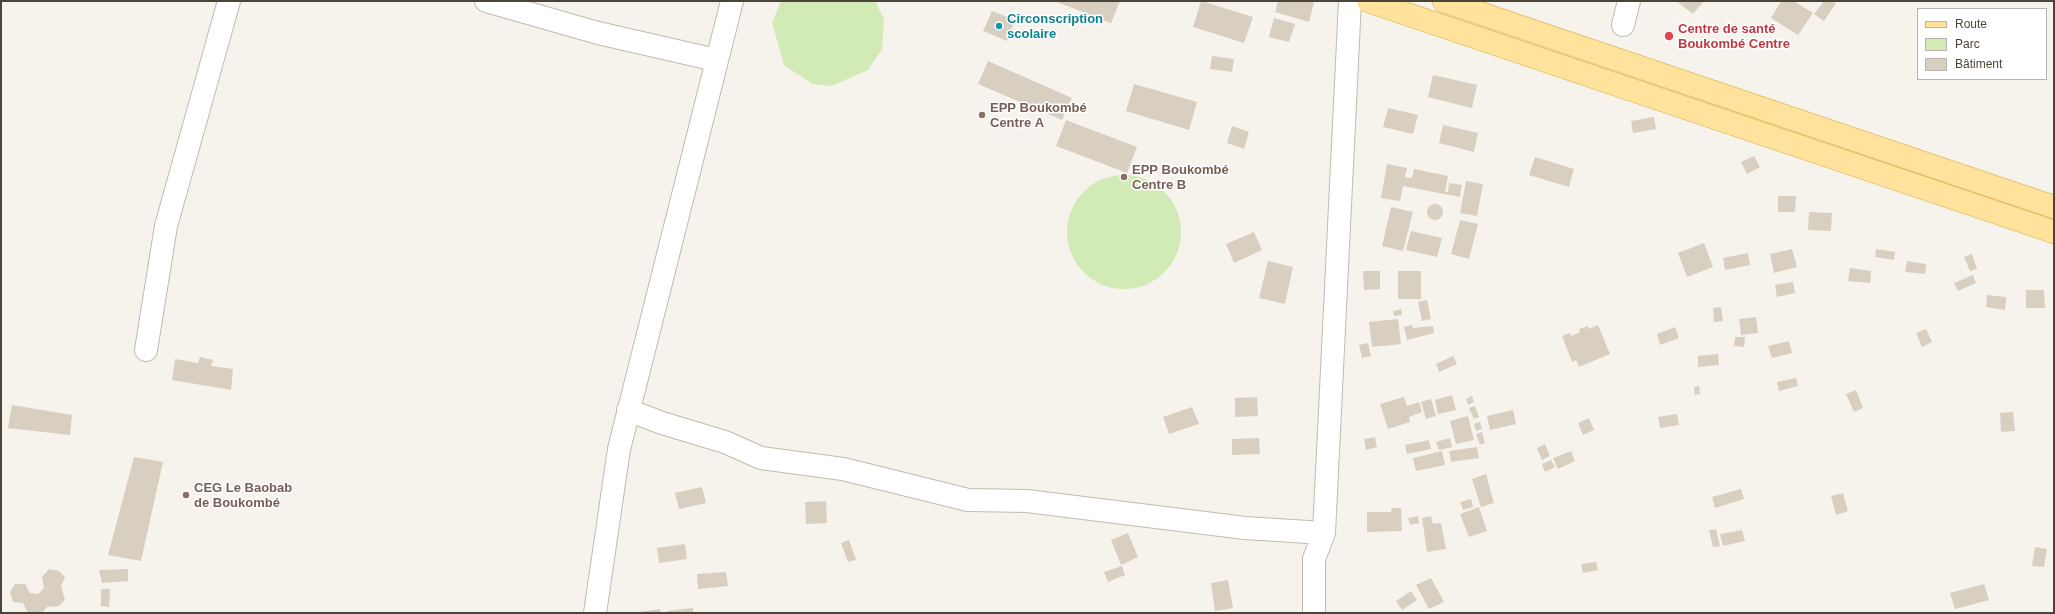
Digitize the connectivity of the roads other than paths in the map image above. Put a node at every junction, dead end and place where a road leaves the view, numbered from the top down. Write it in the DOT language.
graph roads {
  1 [pos="229,1"];
  2 [pos="486,1"];
  3 [pos="732,1"];
  4 [pos="1350,1"];
  5 [pos="1368,1"];
  6 [pos="1444,1"];
  7 [pos="1630,1"];
  8 [pos="1623,25"];
  9 [pos="716,60"];
  10 [pos="2054,207"];
  11 [pos="2054,232"];
  12 [pos="146,350"];
  13 [pos="628,410"];
  14 [pos="1324,532"];
  15 [pos="595,613"];
  16 [pos="1314,613"];
  1 -- 12 [label="street"];
  2 -- 9 [label="street"];
  3 -- 9 [label="street"];
  4 -- 14 [label="street"];
  5 -- 11 [label="main road"];
  6 -- 10 [label="main road"];
  7 -- 8 [label="street"];
  9 -- 13 [label="street"];
  13 -- 14 [label="street"];
  13 -- 15 [label="street"];
  14 -- 16 [label="street"];
}
